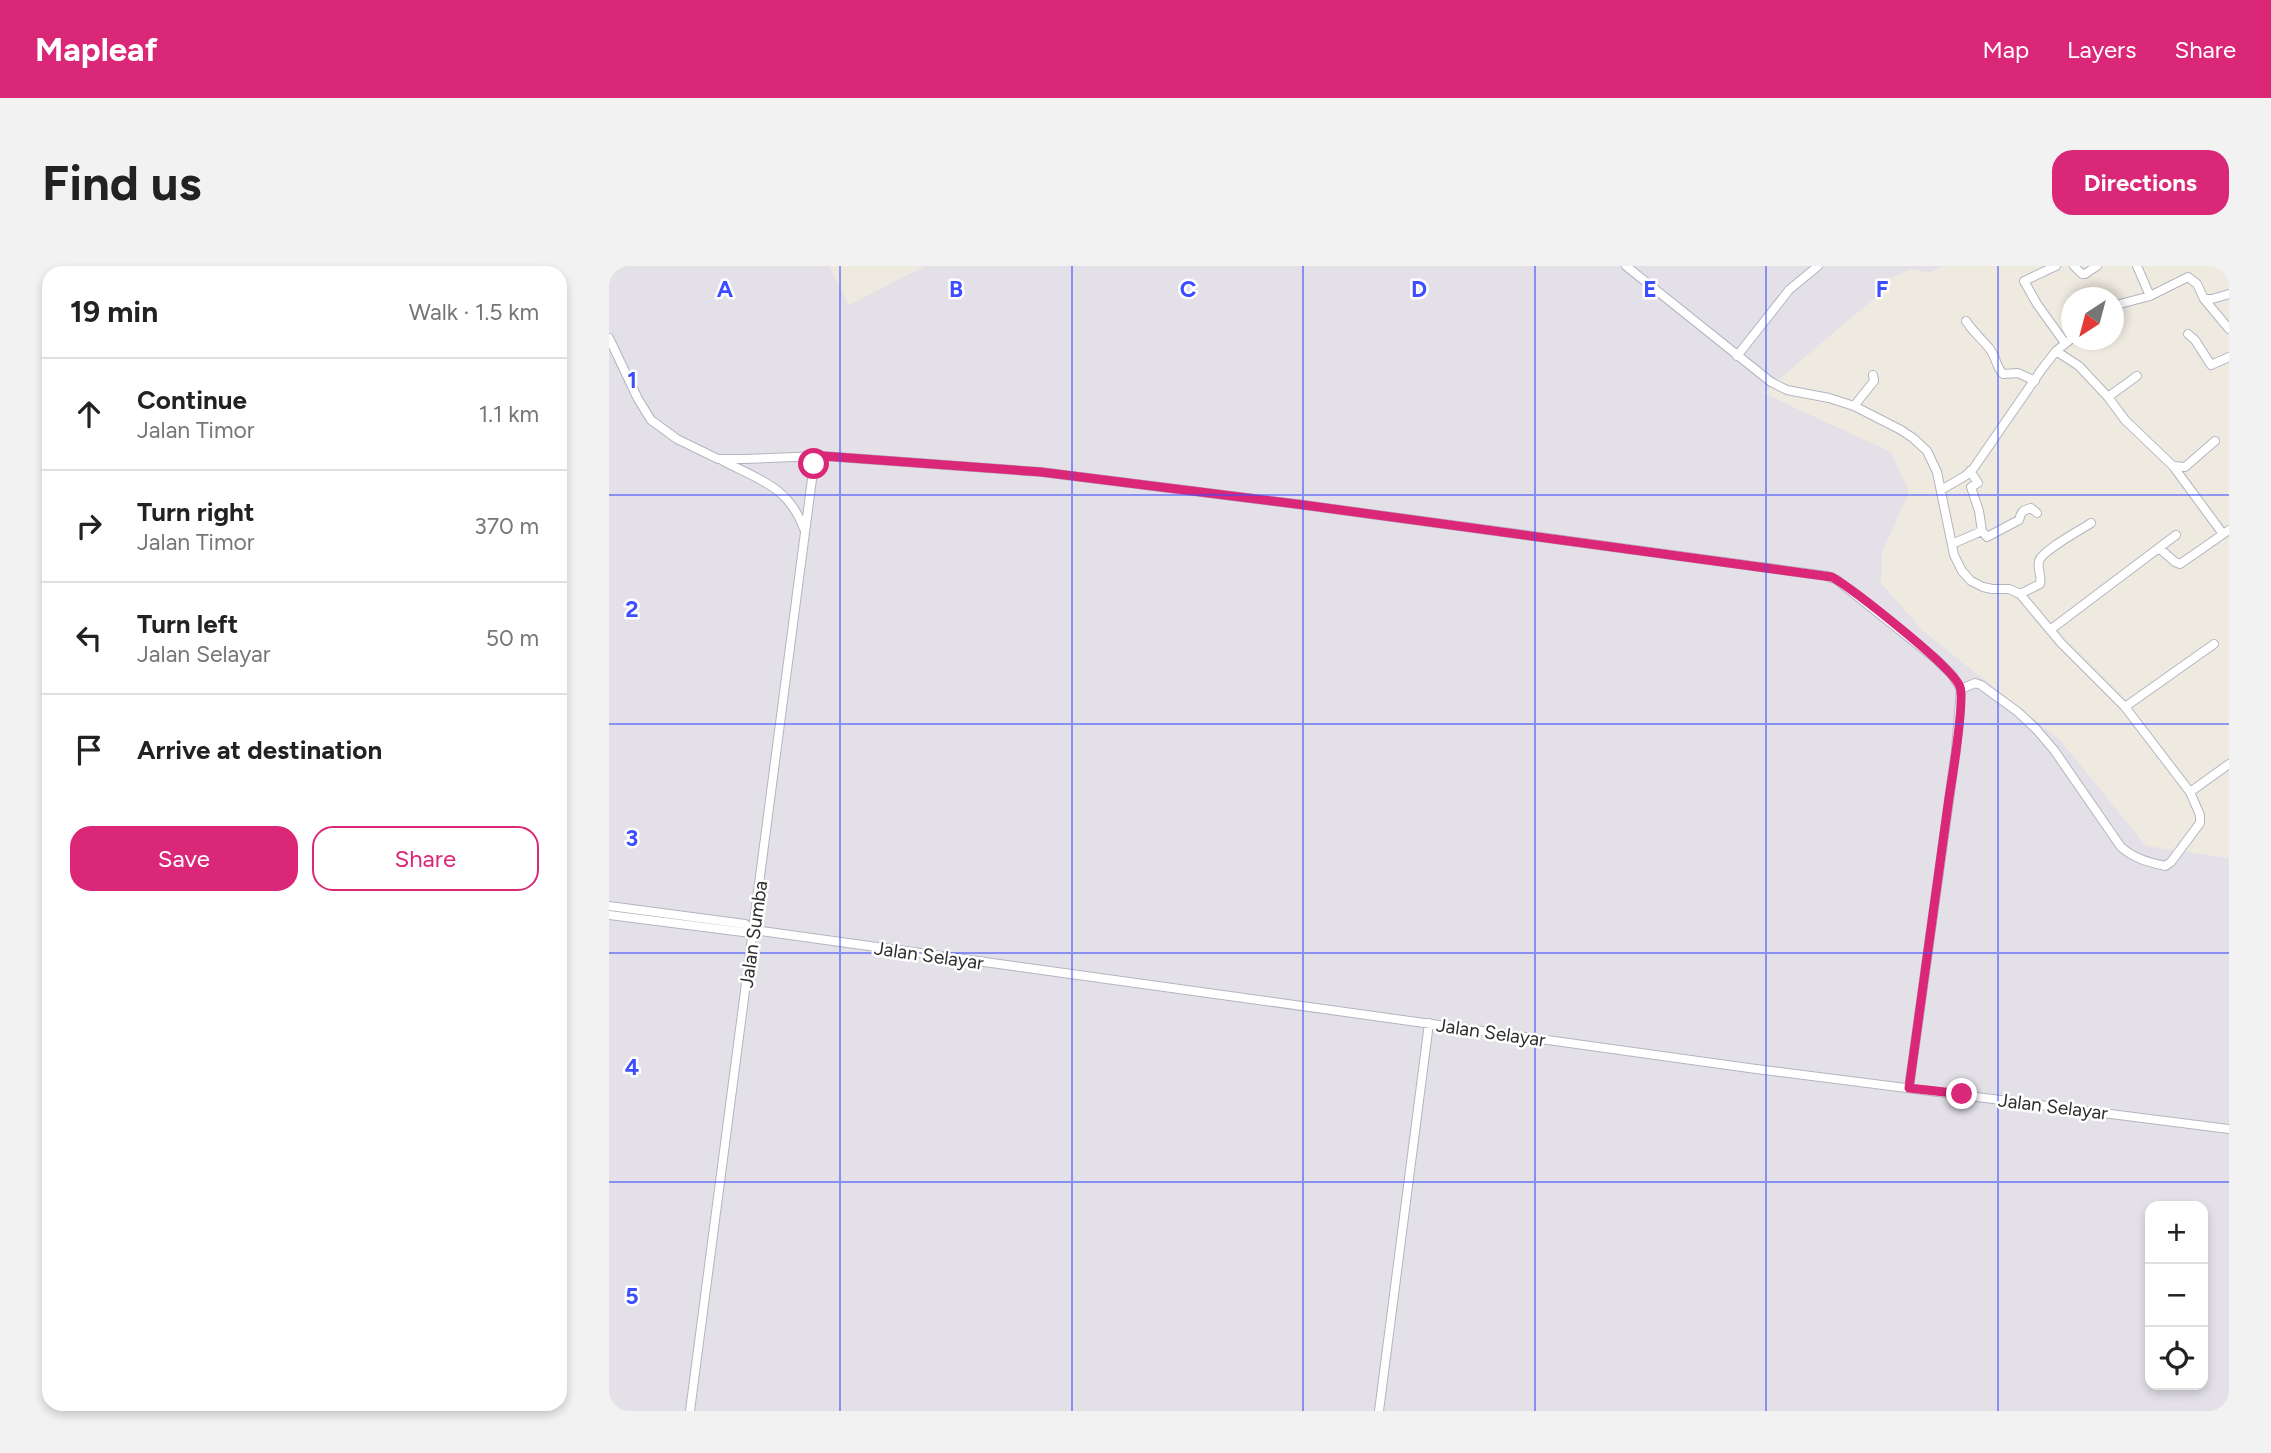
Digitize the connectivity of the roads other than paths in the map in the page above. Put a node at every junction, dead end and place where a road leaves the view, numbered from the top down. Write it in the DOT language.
graph roads {
  1 [pos="1626,266"];
  2 [pos="1818,266"];
  3 [pos="2056,266"];
  4 [pos="2074,266"];
  5 [pos="2097,266"];
  6 [pos="2137,266"];
  7 [pos="2229,294"];
  8 [pos="2150,296"];
  9 [pos="2204,299"];
  10 [pos="2124,303"];
  11 [pos="1966,321"];
  12 [pos="2229,329"];
  13 [pos="2061,333"];
  14 [pos="2188,334"];
  15 [pos="609,338"];
  16 [pos="2061,347"];
  17 [pos="2056,351"];
  18 [pos="1737,356"];
  19 [pos="2229,357"];
  20 [pos="1873,375"];
  21 [pos="2137,376"];
  22 [pos="2035,381"];
  23 [pos="2108,397"];
  24 [pos="1854,406"];
  25 [pos="2215,441"];
  26 [pos="815,456"];
  27 [pos="717,458"];
  28 [pos="2173,466"];
  29 [pos="1971,471"];
  30 [pos="1941,490"];
  31 [pos="2038,513"];
  32 [pos="2091,523"];
  33 [pos="1982,531"];
  34 [pos="805,532"];
  35 [pos="2226,532"];
  36 [pos="2176,535"];
  37 [pos="1952,544"];
  38 [pos="2159,548"];
  39 [pos="2020,594"];
  40 [pos="2050,630"];
  41 [pos="2214,644"];
  42 [pos="1961,689"];
  43 [pos="2125,707"];
  44 [pos="2229,764"];
  45 [pos="2190,792"];
  46 [pos="609,906"];
  47 [pos="609,915"];
  48 [pos="754,930"];
  49 [pos="1429,1023"];
  50 [pos="1909,1088"];
  51 [pos="2229,1129"];
  52 [pos="690,1411"];
  53 [pos="1379,1411"];
  1 -- 18 [label="street"];
  2 -- 18 [label="street"];
  3 -- 13 [label="street"];
  4 -- 5 [label="street"];
  6 -- 8 [label="street"];
  7 -- 9 [label="street"];
  8 -- 9 [label="street"];
  8 -- 10 [label="street"];
  9 -- 12 [label="street"];
  11 -- 22 [label="street"];
  14 -- 19 [label="street"];
  15 -- 27 [label="street"];
  16 -- 17 [label="street"];
  17 -- 22 [label="street"];
  17 -- 23 [label="street"];
  18 -- 24 [label="street"];
  20 -- 24 [label="street"];
  21 -- 23 [label="street"];
  22 -- 29 [label="street"];
  23 -- 28 [label="street"];
  24 -- 30 [label="street"];
  25 -- 28 [label="street"];
  26 -- 27 [label="street"];
  26 -- 34 [label="street, Jalan Sumba"];
  26 -- 42 [label="street"];
  27 -- 34 [label="street"];
  28 -- 35 [label="street"];
  29 -- 30 [label="street"];
  29 -- 33 [label="street"];
  30 -- 37 [label="street"];
  31 -- 33 [label="street"];
  32 -- 39 [label="street"];
  33 -- 37 [label="street"];
  34 -- 48 [label="street, Jalan Sumba"];
  35 -- 38 [label="street"];
  36 -- 38 [label="street"];
  37 -- 39 [label="street"];
  38 -- 40 [label="street"];
  39 -- 40 [label="street"];
  40 -- 43 [label="street"];
  41 -- 43 [label="street"];
  42 -- 45 [label="street"];
  42 -- 50 [label="street"];
  43 -- 45 [label="street"];
  44 -- 45 [label="street"];
  46 -- 48 [label="street, Jalan Selayar"];
  47 -- 48 [label="street, Jalan Selayar"];
  48 -- 49 [label="street, Jalan Selayar"];
  48 -- 52 [label="street, Jalan Sumba"];
  49 -- 50 [label="street, Jalan Selayar"];
  49 -- 53 [label="street"];
  50 -- 51 [label="street, Jalan Selayar"];
}
